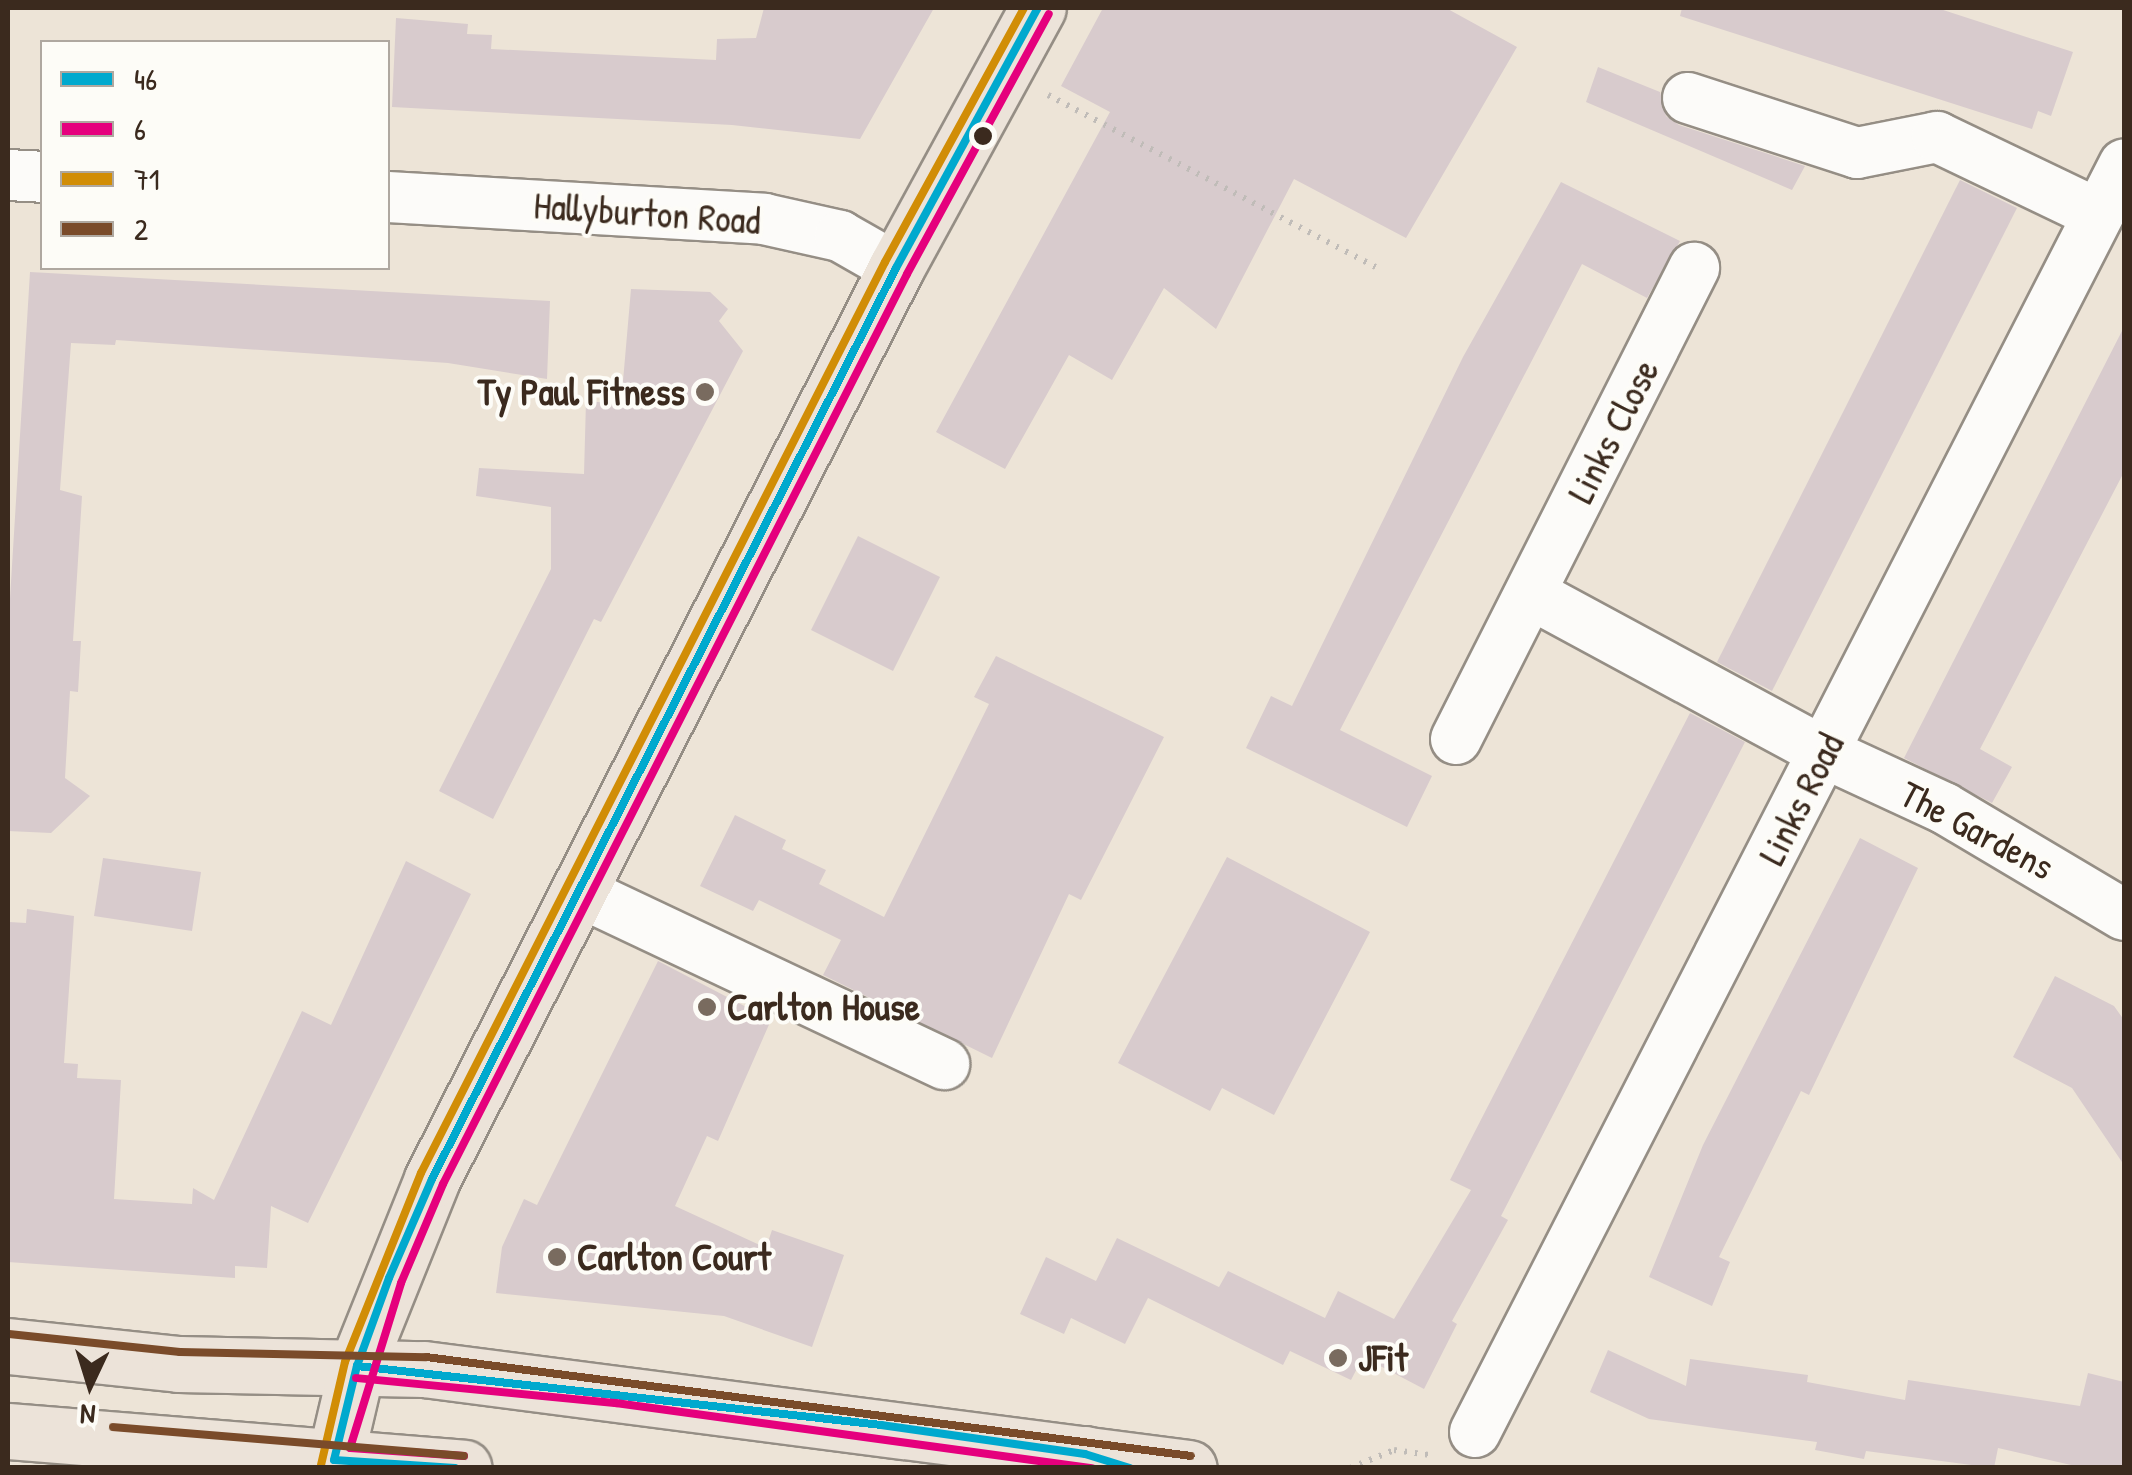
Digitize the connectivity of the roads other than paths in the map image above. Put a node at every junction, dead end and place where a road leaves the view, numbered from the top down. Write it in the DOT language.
graph roads {
  1 [pos="1038,8"];
  2 [pos="1688,98"];
  3 [pos="2124,165"];
  4 [pos="8,174"];
  5 [pos="40,177"];
  6 [pos="390,197"];
  7 [pos="2098,214"];
  8 [pos="896,268"];
  9 [pos="1694,268"];
  10 [pos="1531,594"];
  11 [pos="1456,739"];
  12 [pos="1825,753"];
  13 [pos="580,892"];
  14 [pos="2124,915"];
  15 [pos="944,1064"];
  16 [pos="8,1346"];
  17 [pos="357,1366"];
  18 [pos="8,1431"];
  19 [pos="1459,1444"];
  20 [pos="1109,1461"];
  21 [pos="334,1464"];
  22 [pos="463,1468"];
  23 [pos="1189,1468"];
  1 -- 8 [label="main road"];
  2 -- 7 [label="street"];
  3 -- 7 [label="street, Links Road"];
  4 -- 5 [label="street"];
  6 -- 8 [label="street, Hallyburton Road"];
  7 -- 12 [label="street, Links Road"];
  8 -- 13 [label="main road"];
  9 -- 10 [label="street, Links Close"];
  10 -- 11 [label="street, Links Close"];
  10 -- 12 [label="street"];
  12 -- 14 [label="street, The Gardens"];
  12 -- 19 [label="street, Links Road"];
  13 -- 15 [label="street"];
  13 -- 17 [label="main road"];
  16 -- 17 [label="main road"];
  17 -- 20 [label="main road"];
  17 -- 21 [label="main road"];
  18 -- 21 [label="main road"];
  20 -- 23 [label="main road"];
  21 -- 22 [label="main road"];
}
